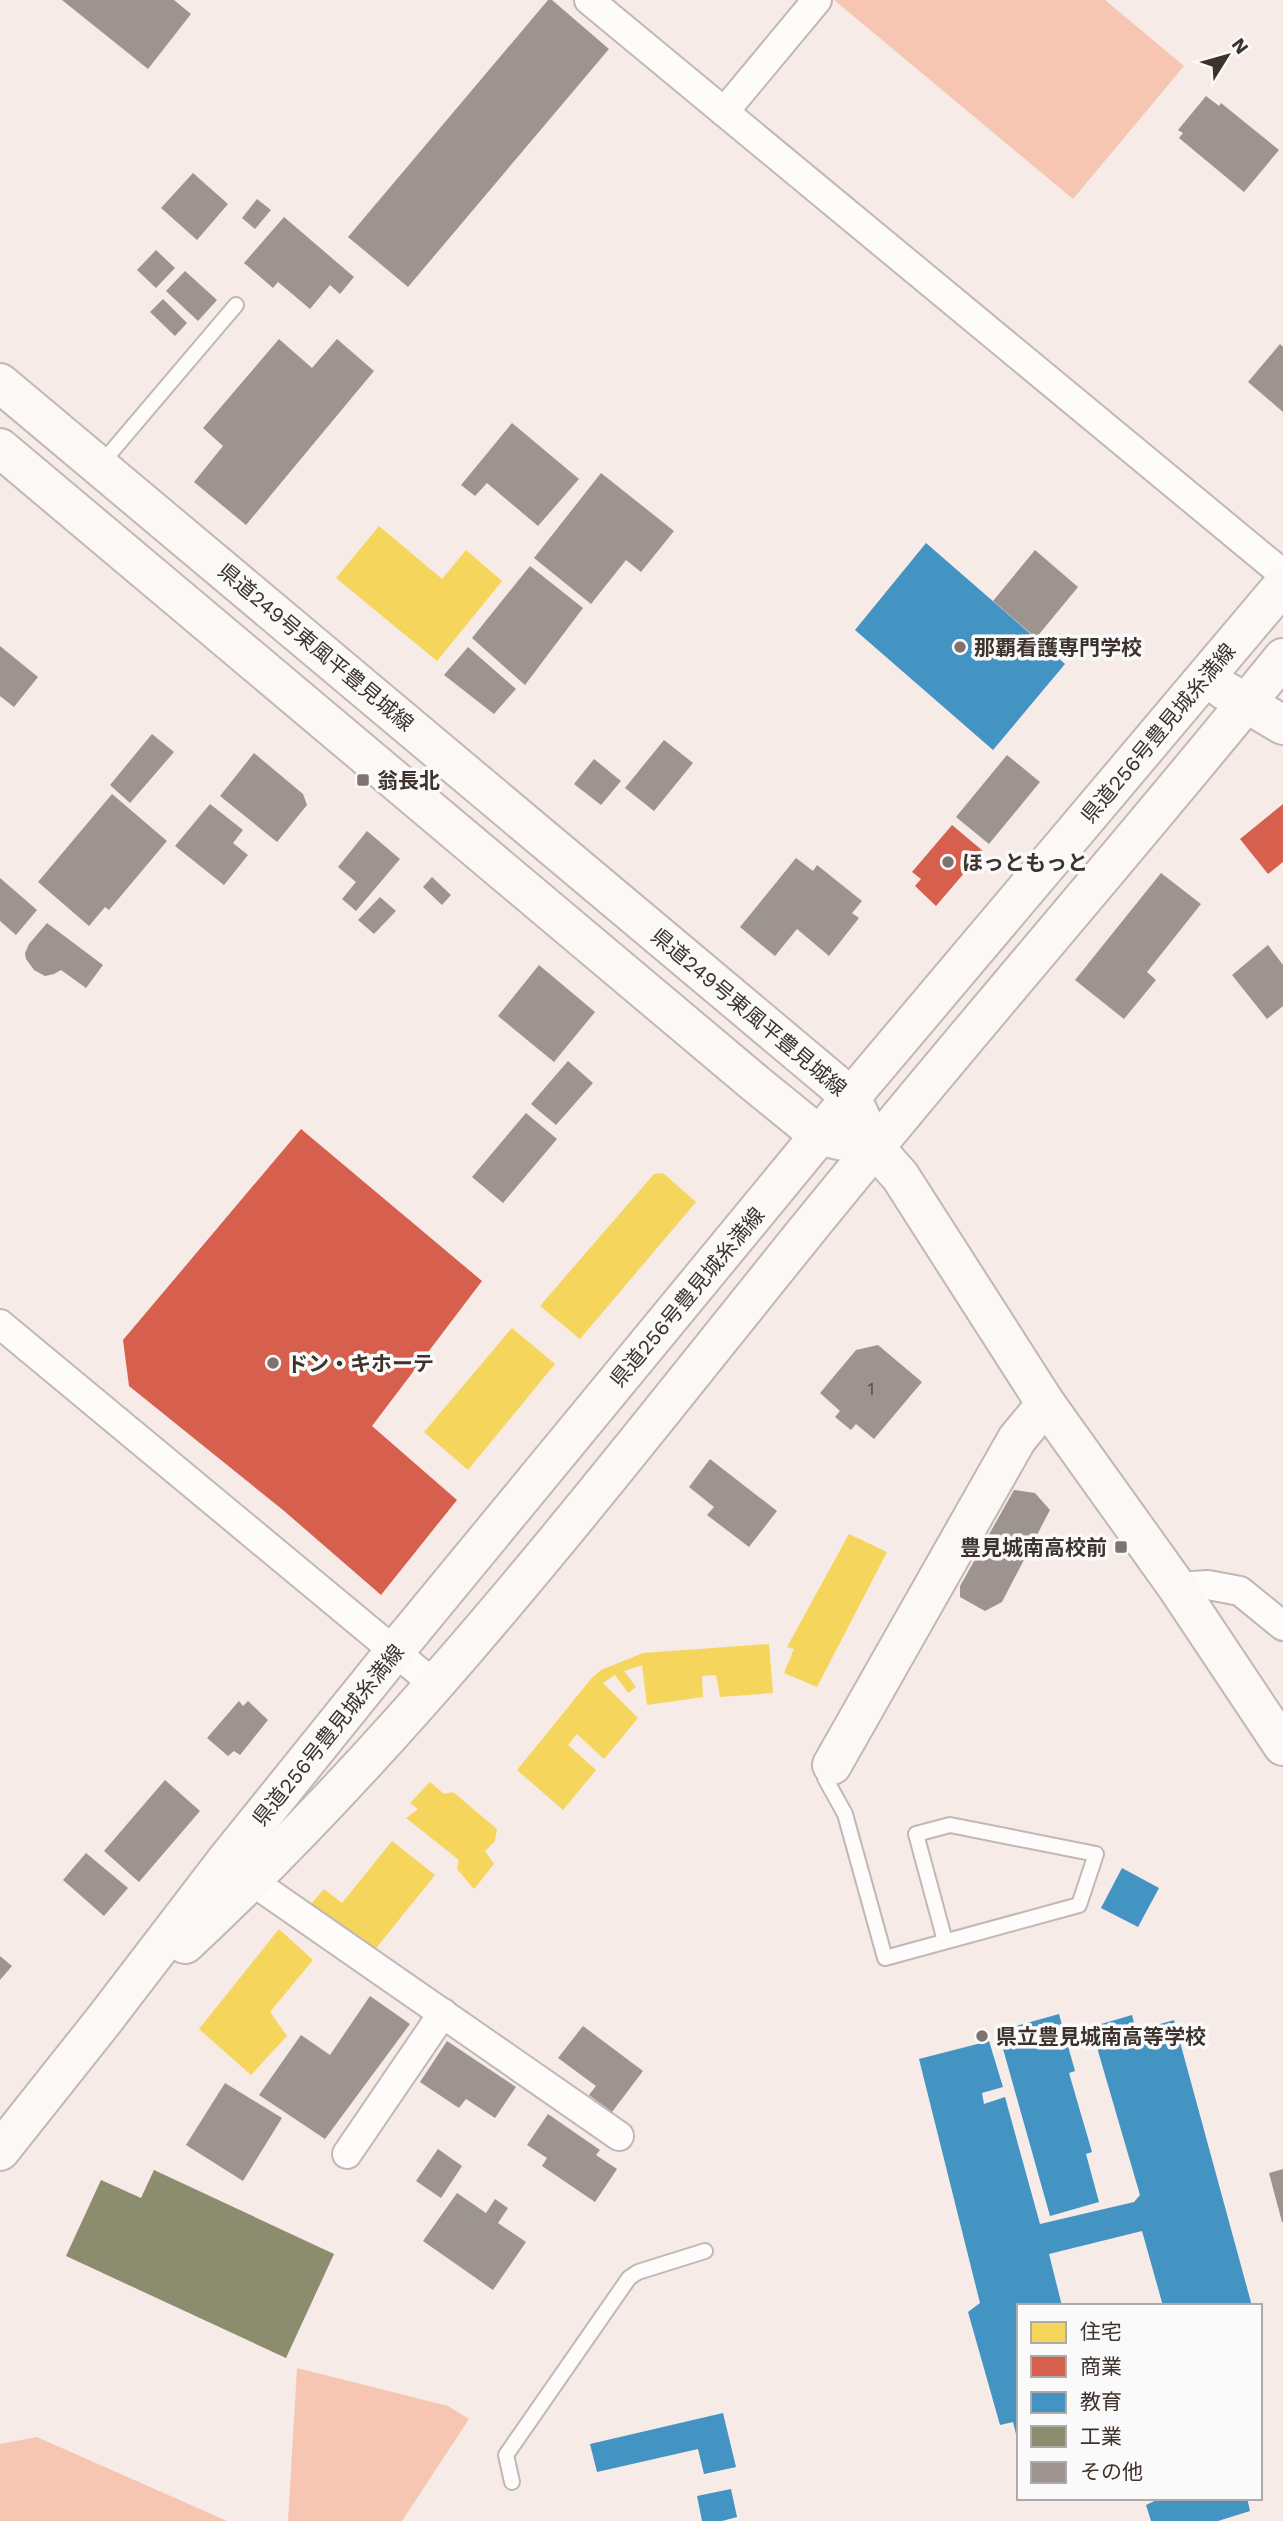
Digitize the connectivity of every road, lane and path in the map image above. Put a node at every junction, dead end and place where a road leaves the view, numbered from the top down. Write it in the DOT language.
graph roads {
  1 [pos="589,0"];
  2 [pos="817,0"];
  3 [pos="724,112"];
  4 [pos="236,305"];
  5 [pos="0,383"];
  6 [pos="0,448"];
  7 [pos="100,466"];
  8 [pos="1283,574"];
  9 [pos="1283,585"];
  10 [pos="1283,658"];
  11 [pos="1204,678"];
  12 [pos="1247,703"];
  13 [pos="1283,725"];
  14 [pos="851,1097"];
  15 [pos="820,1136"];
  16 [pos="875,1148"];
  17 [pos="0,1324"];
  18 [pos="1046,1404"];
  19 [pos="1177,1587"];
  20 [pos="1283,1626"];
  21 [pos="395,1651"];
  22 [pos="435,1685"];
  23 [pos="1283,1746"];
  24 [pos="829,1772"];
  25 [pos="239,1872"];
  26 [pos="946,1941"];
  27 [pos="443,2013"];
  28 [pos="619,2136"];
  29 [pos="0,2151"];
  30 [pos="347,2154"];
  31 [pos="705,2250"];
  32 [pos="512,2482"];
  1 -- 3 [label="street"];
  2 -- 3 [label="street"];
  3 -- 8 [label="street"];
  4 -- 7 [label="lane"];
  5 -- 7 [label="main road, 県道249号東風平豊見城線"];
  6 -- 15 [label="main road"];
  7 -- 14 [label="main road, 県道249号東風平豊見城線"];
  9 -- 11 [label="main road, 県道256号豊見城糸満線"];
  10 -- 12 [label="main road, 県道256号豊見城糸満線"];
  11 -- 12 [label="main road"];
  11 -- 14 [label="main road, 県道256号豊見城糸満線"];
  12 -- 13 [label="main road"];
  12 -- 16 [label="main road, 県道256号豊見城糸満線"];
  14 -- 15 [label="main road, 県道256号豊見城糸満線"];
  14 -- 16 [label="main road, 県道249号東風平豊見城線"];
  15 -- 16 [label="main road"];
  15 -- 21 [label="main road, 県道256号豊見城糸満線"];
  16 -- 18 [label="main road, 県道249号東風平豊見城線"];
  16 -- 22 [label="main road, 県道256号豊見城糸満線"];
  17 -- 21 [label="street"];
  18 -- 19 [label="main road, 県道249号東風平豊見城線"];
  18 -- 24 [label="main road"];
  19 -- 20 [label="street"];
  19 -- 23 [label="main road, 県道249号東風平豊見城線"];
  21 -- 22 [label="street"];
  21 -- 25 [label="main road, 県道256号豊見城糸満線"];
  22 -- 25 [label="main road, 県道256号豊見城糸満線"];
  24 -- 26 [label="lane"];
  25 -- 27 [label="street"];
  25 -- 29 [label="main road, 県道256号豊見城糸満線"];
  26 -- 26 [label="lane"];
  27 -- 28 [label="street"];
  27 -- 30 [label="street"];
  31 -- 32 [label="lane"];
}
